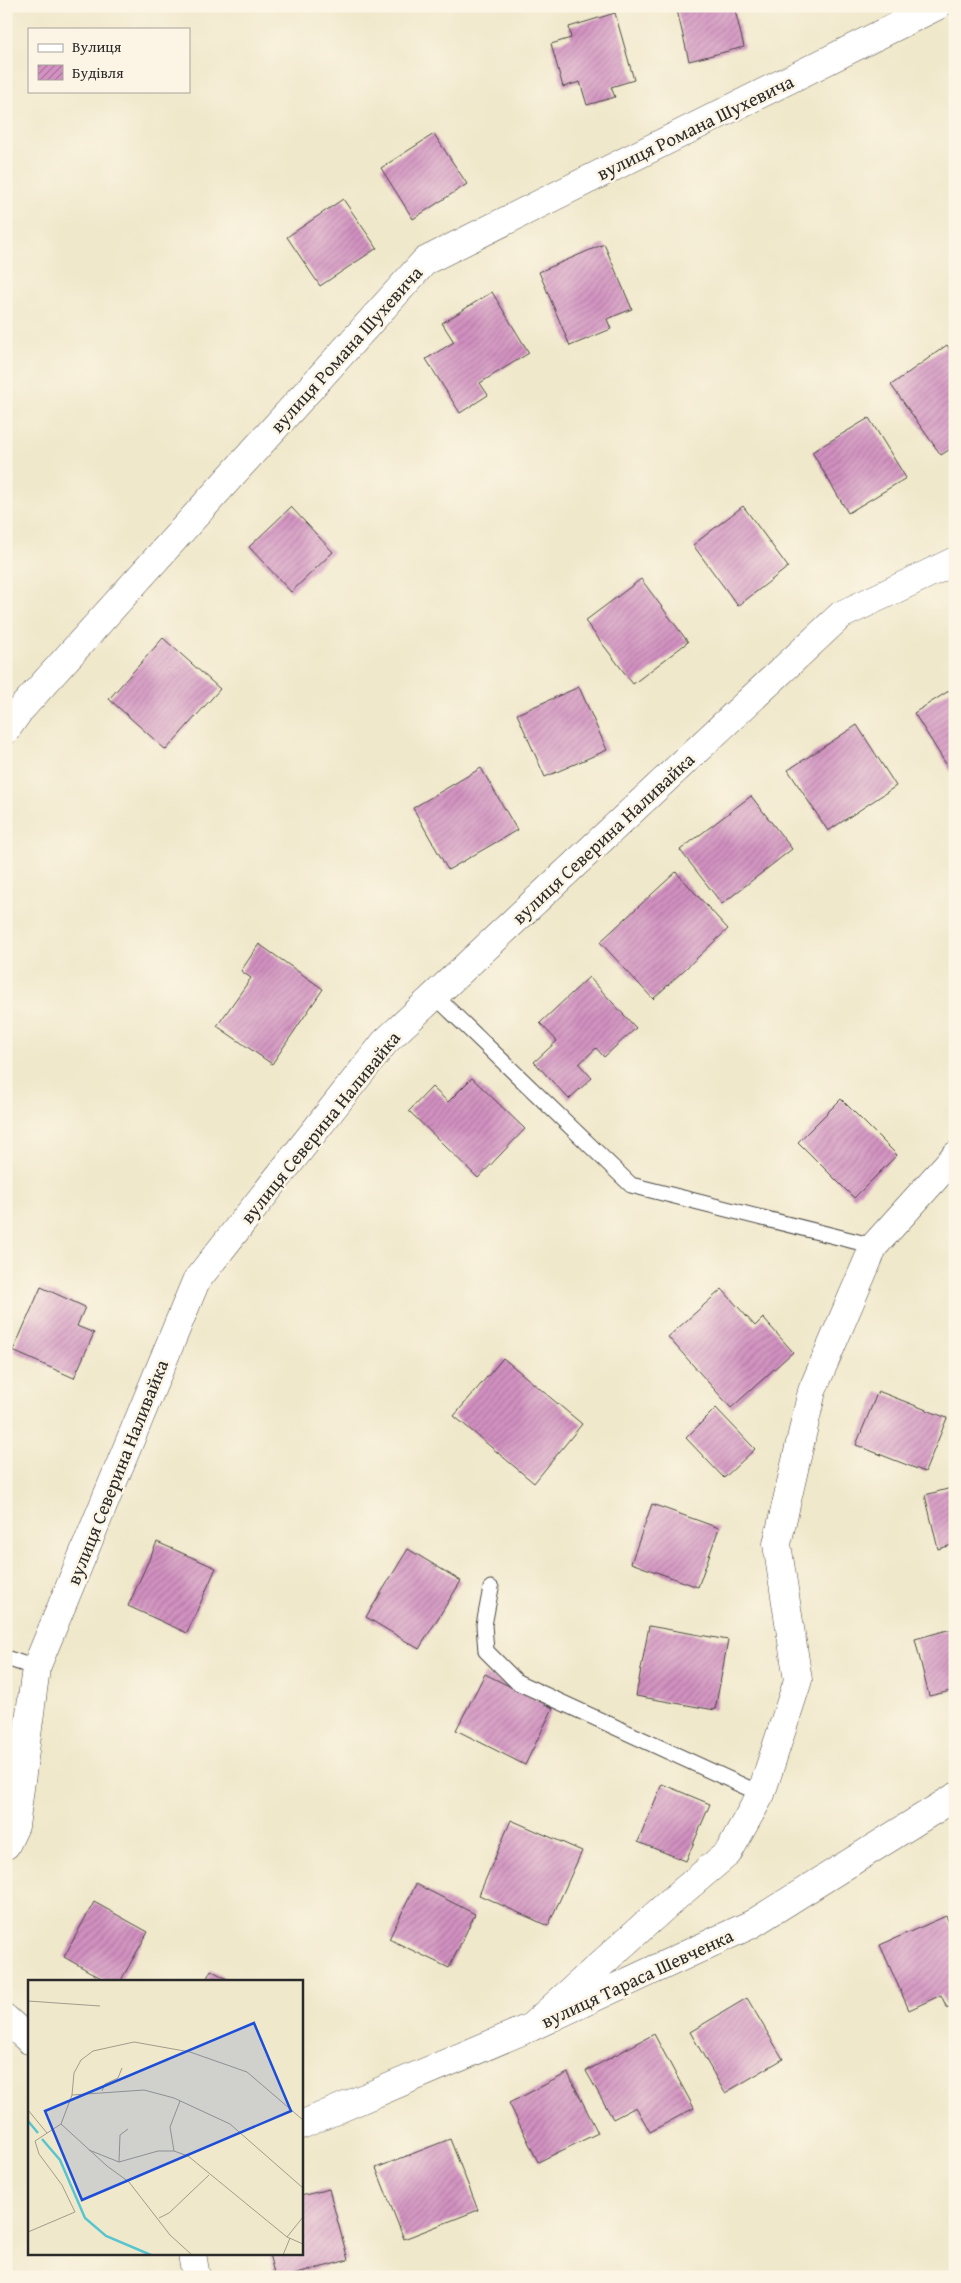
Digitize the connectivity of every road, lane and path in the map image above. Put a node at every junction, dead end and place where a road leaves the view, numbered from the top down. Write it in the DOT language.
graph roads {
  1 [pos="937,6"];
  2 [pos="955,561"];
  3 [pos="6,730"];
  4 [pos="435,996"];
  5 [pos="955,1156"];
  6 [pos="874,1246"];
  7 [pos="491,1588"];
  8 [pos="6,1658"];
  9 [pos="36,1668"];
  10 [pos="761,1794"];
  11 [pos="955,1797"];
  12 [pos="6,1845"];
  13 [pos="6,2019"];
  14 [pos="531,2027"];
  15 [pos="28,2039"];
  16 [pos="302,2125"];
  17 [pos="192,2256"];
  18 [pos="196,2277"];
  1 -- 3 [label="street, вулиця Романа Шухевича"];
  2 -- 4 [label="street, вулиця Северина Наливайка"];
  4 -- 6 [label="lane"];
  4 -- 9 [label="street, вулиця Северина Наливайка"];
  5 -- 6 [label="street"];
  6 -- 10 [label="street"];
  7 -- 10 [label="lane"];
  8 -- 9 [label="lane"];
  9 -- 12 [label="street, вулиця Северина Наливайка"];
  10 -- 14 [label="street"];
  11 -- 14 [label="street, вулиця Тараса Шевченка"];
  13 -- 15 [label="street"];
  14 -- 16 [label="street, вулиця Тараса Шевченка"];
  17 -- 18 [label="street"];
}
